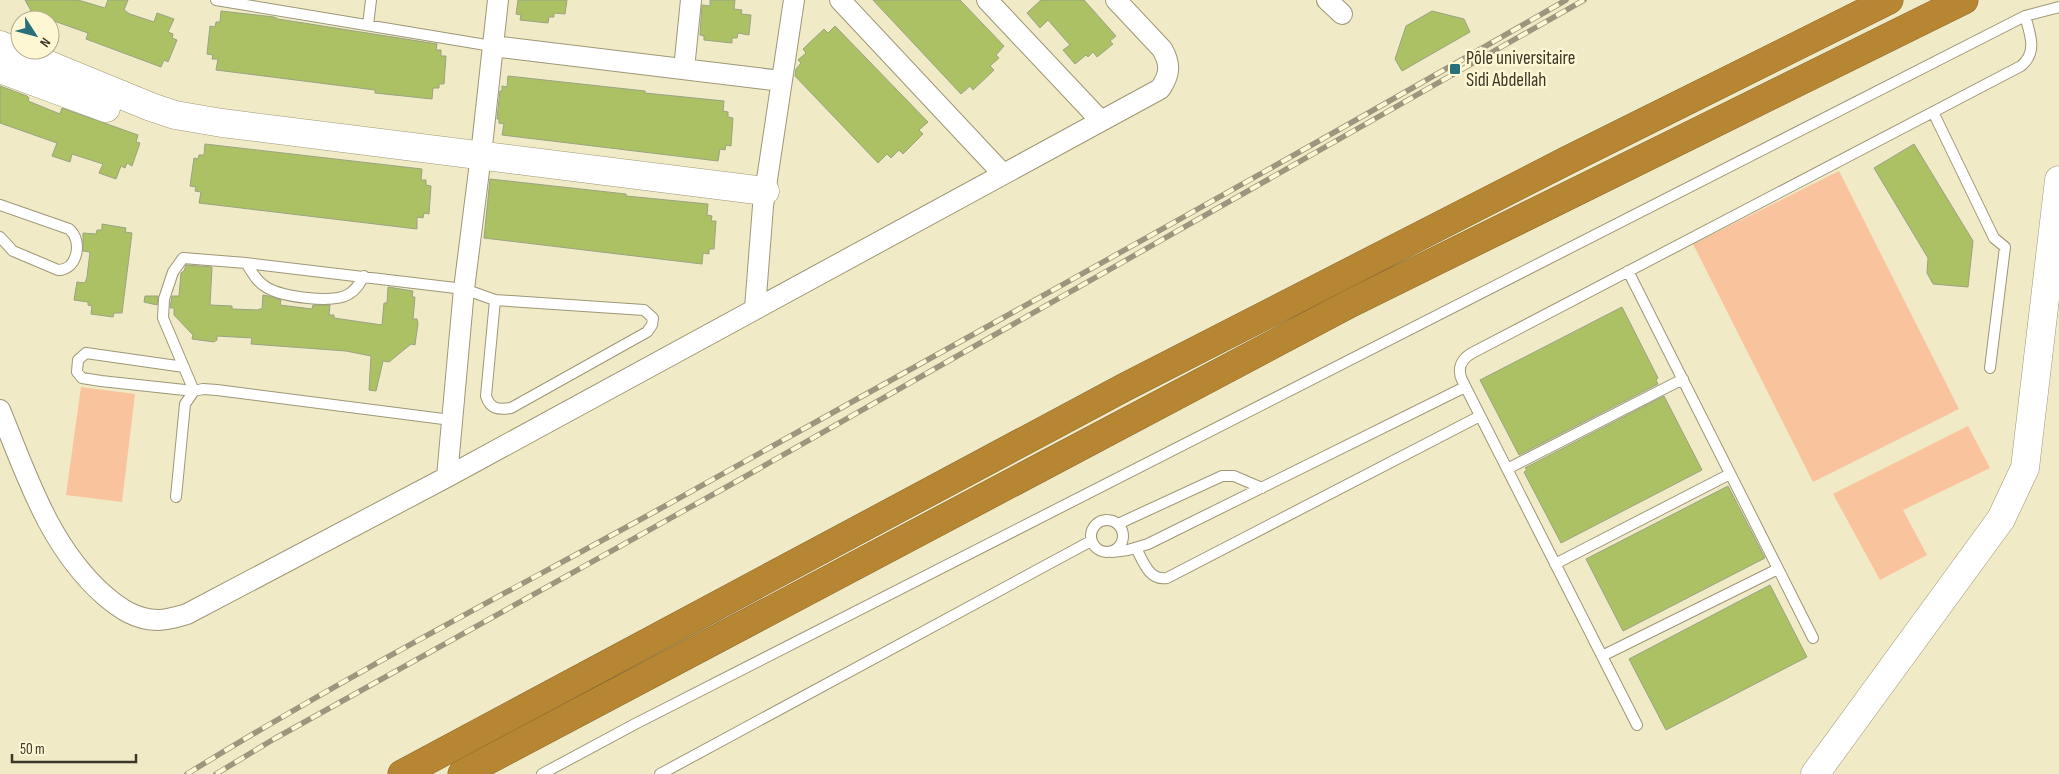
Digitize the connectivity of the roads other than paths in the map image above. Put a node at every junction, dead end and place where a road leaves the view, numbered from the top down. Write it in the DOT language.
graph roads {
  1 [pos="216,0"];
  2 [pos="371,0"];
  3 [pos="498,0"];
  4 [pos="691,0"];
  5 [pos="794,0"];
  6 [pos="840,0"];
  7 [pos="987,0"];
  8 [pos="1116,0"];
  9 [pos="1889,0"];
  10 [pos="1964,0"];
  11 [pos="2059,7"];
  12 [pos="2025,16"];
  13 [pos="368,25"];
  14 [pos="0,45"];
  15 [pos="492,46"];
  16 [pos="0,69"];
  17 [pos="684,70"];
  18 [pos="781,81"];
  19 [pos="1933,112"];
  20 [pos="1101,121"];
  21 [pos="480,164"];
  22 [pos="1002,174"];
  23 [pos="2059,180"];
  24 [pos="764,199"];
  25 [pos="1,207"];
  26 [pos="0,237"];
  27 [pos="246,263"];
  28 [pos="1628,271"];
  29 [pos="364,276"];
  30 [pos="464,289"];
  31 [pos="495,300"];
  32 [pos="755,309"];
  33 [pos="184,367"];
  34 [pos="1990,368"];
  35 [pos="1683,379"];
  36 [pos="1465,387"];
  37 [pos="194,391"];
  38 [pos="0,410"];
  39 [pos="1480,416"];
  40 [pos="452,420"];
  41 [pos="1507,470"];
  42 [pos="1730,474"];
  43 [pos="447,476"];
  44 [pos="1262,488"];
  45 [pos="176,497"];
  46 [pos="1118,524"];
  47 [pos="1091,541"];
  48 [pos="1136,548"];
  49 [pos="1112,552"];
  50 [pos="1555,564"];
  51 [pos="1778,569"];
  52 [pos="1813,638"];
  53 [pos="1602,656"];
  54 [pos="1637,725"];
  55 [pos="402,774"];
  56 [pos="462,774"];
  57 [pos="542,774"];
  58 [pos="660,774"];
  59 [pos="1815,774"];
  1 -- 13 [label="lane"];
  2 -- 13 [label="lane"];
  3 -- 15 [label="street"];
  4 -- 17 [label="street"];
  5 -- 18 [label="street"];
  6 -- 22 [label="street"];
  7 -- 20 [label="street"];
  8 -- 20 [label="street"];
  9 -- 55 [label="highway"];
  10 -- 56 [label="highway"];
  11 -- 12 [label="lane"];
  12 -- 19 [label="lane"];
  12 -- 57 [label="lane"];
  13 -- 15 [label="lane"];
  14 -- 21 [label="street"];
  15 -- 17 [label="street"];
  15 -- 21 [label="street"];
  16 -- 21 [label="street"];
  17 -- 18 [label="street"];
  18 -- 24 [label="street"];
  19 -- 28 [label="lane"];
  19 -- 34 [label="lane"];
  20 -- 22 [label="street"];
  21 -- 24 [label="street"];
  21 -- 30 [label="street"];
  22 -- 32 [label="street"];
  23 -- 59 [label="street"];
  24 -- 32 [label="street"];
  25 -- 26 [label="lane"];
  27 -- 29 [label="lane"];
  27 -- 29 [label="lane"];
  27 -- 33 [label="lane"];
  28 -- 35 [label="lane"];
  28 -- 36 [label="lane"];
  29 -- 30 [label="lane"];
  30 -- 31 [label="lane"];
  30 -- 40 [label="street"];
  31 -- 31 [label="lane"];
  32 -- 43 [label="street"];
  33 -- 37 [label="lane"];
  33 -- 37 [label="lane"];
  35 -- 41 [label="lane"];
  35 -- 42 [label="lane"];
  36 -- 39 [label="lane"];
  36 -- 44 [label="lane"];
  37 -- 40 [label="lane"];
  37 -- 45 [label="lane"];
  38 -- 43 [label="street"];
  39 -- 41 [label="lane"];
  39 -- 48 [label="lane"];
  40 -- 43 [label="street"];
  41 -- 50 [label="lane"];
  42 -- 50 [label="lane"];
  42 -- 51 [label="lane"];
  44 -- 46 [label="lane"];
  44 -- 48 [label="lane"];
  46 -- 47 [label="lane"];
  46 -- 49 [label="lane"];
  47 -- 49 [label="lane"];
  47 -- 58 [label="lane"];
  48 -- 49 [label="lane"];
  50 -- 53 [label="lane"];
  51 -- 52 [label="lane"];
  51 -- 53 [label="lane"];
  53 -- 54 [label="lane"];
}
